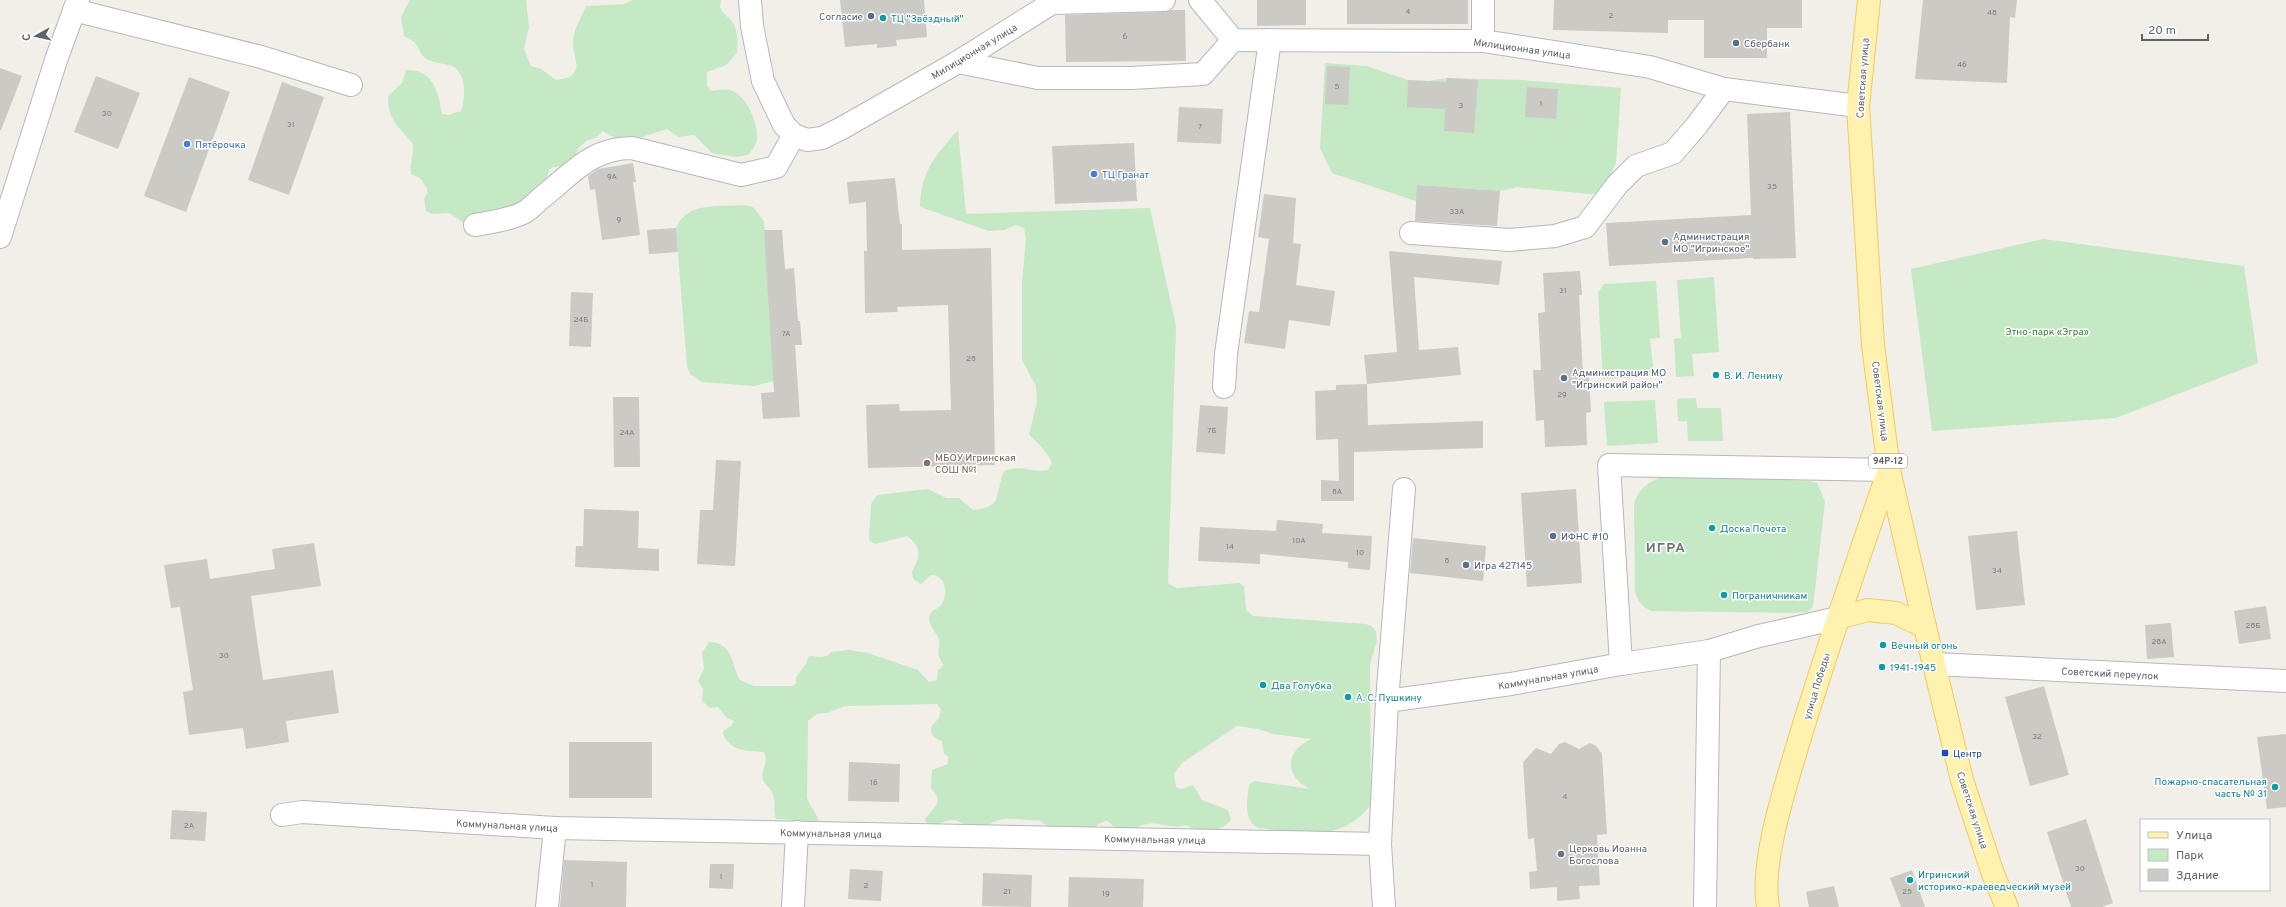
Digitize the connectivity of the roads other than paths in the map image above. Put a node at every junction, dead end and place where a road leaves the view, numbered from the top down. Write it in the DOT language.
graph roads {
  1 [pos="750,0"];
  2 [pos="1164,0"];
  3 [pos="1200,0"];
  4 [pos="1483,0"];
  5 [pos="1869,0"];
  6 [pos="76,5"];
  7 [pos="1233,40"];
  8 [pos="1270,40"];
  9 [pos="1483,41"];
  10 [pos="958,62"];
  11 [pos="351,85"];
  12 [pos="1724,89"];
  13 [pos="1858,106"];
  14 [pos="794,135"];
  15 [pos="475,225"];
  16 [pos="1411,234"];
  17 [pos="0,237"];
  18 [pos="1224,387"];
  19 [pos="1889,470"];
  20 [pos="1404,489"];
  21 [pos="1838,618"];
  22 [pos="1924,627"];
  23 [pos="1709,652"];
  24 [pos="1621,664"];
  25 [pos="1934,664"];
  26 [pos="2286,681"];
  27 [pos="1387,701"];
  28 [pos="282,815"];
  29 [pos="554,828"];
  30 [pos="797,832"];
  31 [pos="1380,844"];
  32 [pos="547,907"];
  33 [pos="793,907"];
  34 [pos="1384,907"];
  35 [pos="1705,907"];
  36 [pos="1768,907"];
  37 [pos="2007,907"];
  1 -- 14 [label="street"];
  2 -- 10 [label="street, Милиционная улица"];
  3 -- 7 [label="street"];
  4 -- 9 [label="street"];
  5 -- 13 [label="main road, Советская улица / 94Р-12"];
  6 -- 11 [label="street"];
  6 -- 17 [label="street"];
  7 -- 8 [label="street, Милиционная улица"];
  7 -- 10 [label="street"];
  8 -- 9 [label="street, Милиционная улица"];
  8 -- 18 [label="street"];
  9 -- 12 [label="street, Милиционная улица"];
  10 -- 14 [label="street, Милиционная улица"];
  12 -- 13 [label="street, Милиционная улица"];
  12 -- 16 [label="street"];
  13 -- 19 [label="main road, Советская улица / 94Р-12"];
  14 -- 15 [label="street"];
  19 -- 21 [label="main road, улица Победы"];
  19 -- 22 [label="main road, Советская улица / 94Р-12"];
  19 -- 24 [label="street"];
  20 -- 27 [label="street"];
  21 -- 22 [label="main road"];
  21 -- 23 [label="street, Коммунальная улица"];
  21 -- 36 [label="main road, улица Победы"];
  22 -- 25 [label="main road, Советская улица / 94Р-12"];
  23 -- 24 [label="street, Коммунальная улица"];
  23 -- 35 [label="street"];
  24 -- 27 [label="street, Коммунальная улица"];
  25 -- 26 [label="street, Советский переулок"];
  25 -- 37 [label="main road, Советская улица / 94Р-12"];
  27 -- 31 [label="street"];
  28 -- 29 [label="street, Коммунальная улица"];
  29 -- 30 [label="street, Коммунальная улица"];
  29 -- 32 [label="street"];
  30 -- 31 [label="street, Коммунальная улица"];
  30 -- 33 [label="street"];
  31 -- 34 [label="street"];
}
